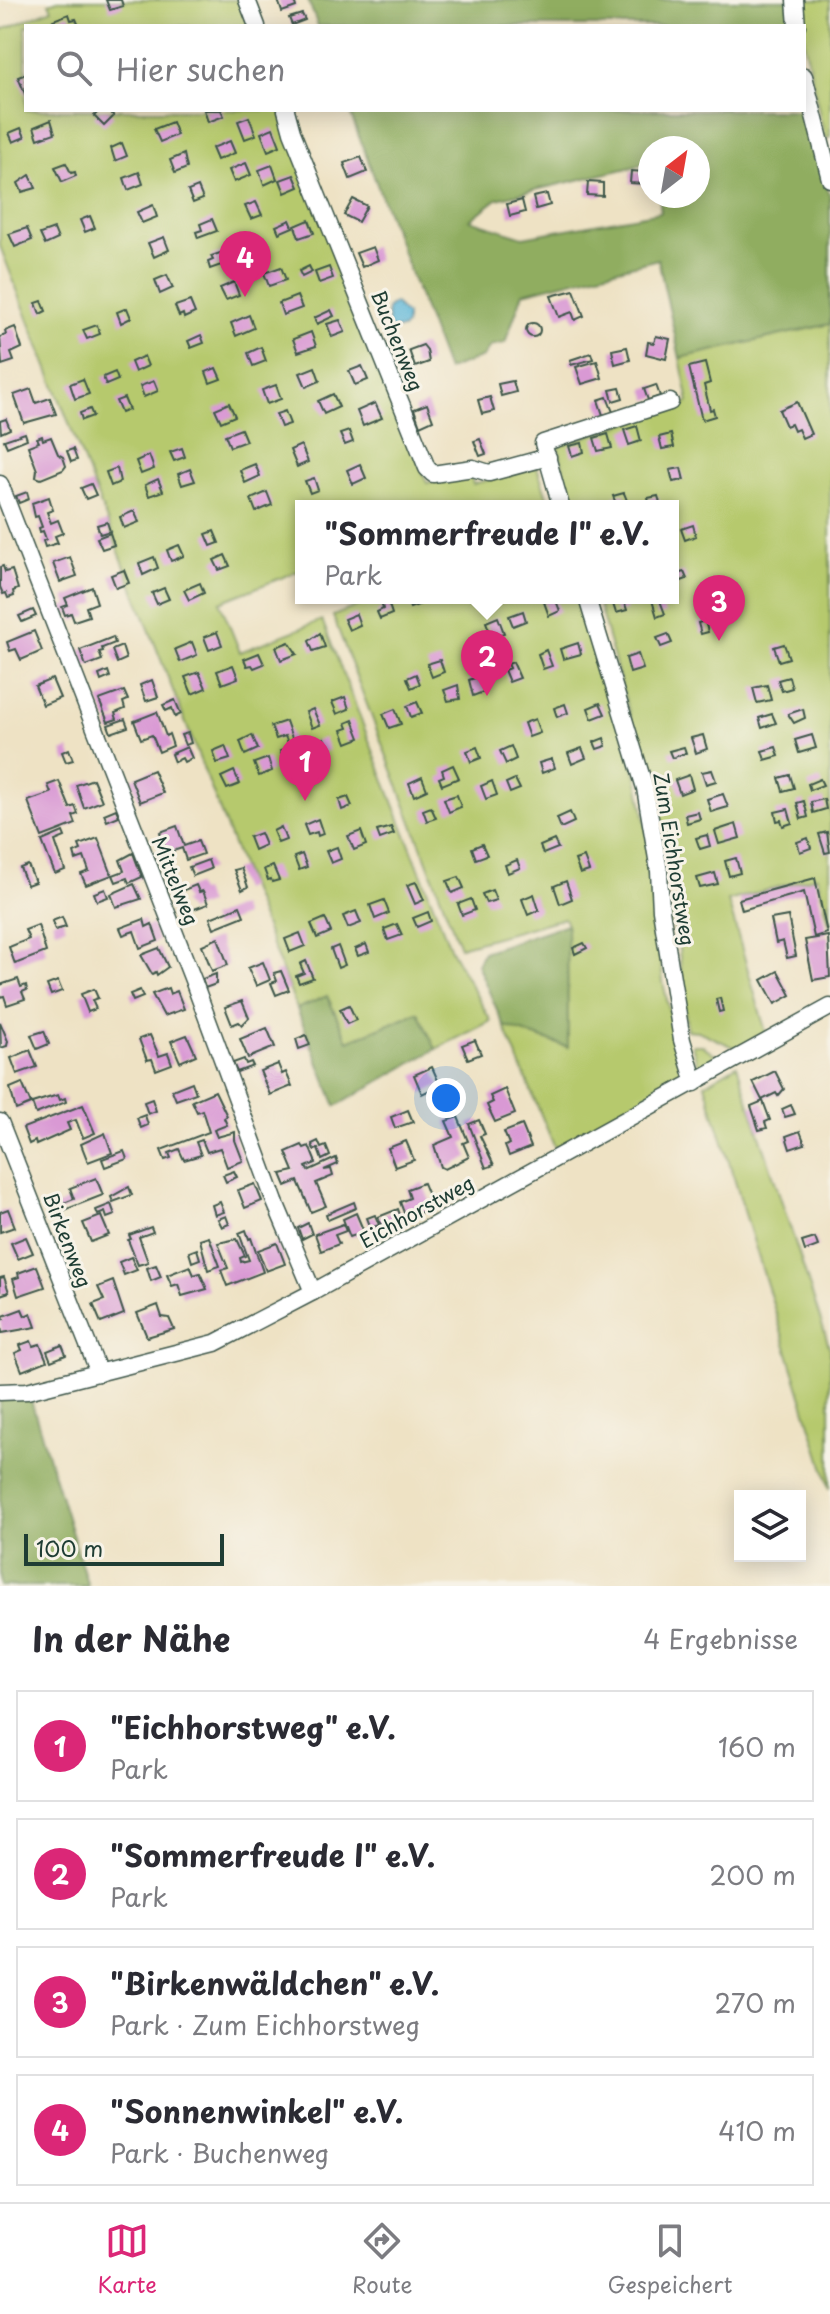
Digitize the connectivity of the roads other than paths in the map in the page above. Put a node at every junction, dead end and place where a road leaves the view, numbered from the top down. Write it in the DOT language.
graph roads {
  1 [pos="247,0"];
  2 [pos="795,0"];
  3 [pos="256,24"];
  4 [pos="797,24"];
  5 [pos="806,84"];
  6 [pos="287,112"];
  7 [pos="830,179"];
  8 [pos="670,402"];
  9 [pos="548,457"];
  10 [pos="0,484"];
  11 [pos="559,500"];
  12 [pos="589,604"];
  13 [pos="830,1007"];
  14 [pos="695,1083"];
  15 [pos="0,1122"];
  16 [pos="313,1292"];
  17 [pos="99,1373"];
  18 [pos="0,1392"];
  1 -- 3 [label="street"];
  2 -- 4 [label="street"];
  5 -- 7 [label="street"];
  6 -- 9 [label="street, Buchenweg"];
  8 -- 9 [label="street"];
  9 -- 11 [label="street"];
  10 -- 16 [label="street, Mittelweg"];
  12 -- 14 [label="street, Zum Eichhorstweg"];
  13 -- 14 [label="street, Eichhorstweg"];
  14 -- 16 [label="street, Eichhorstweg"];
  15 -- 17 [label="street, Birkenweg"];
  16 -- 17 [label="street, Eichhorstweg"];
  17 -- 18 [label="street, Eichhorstweg"];
}
